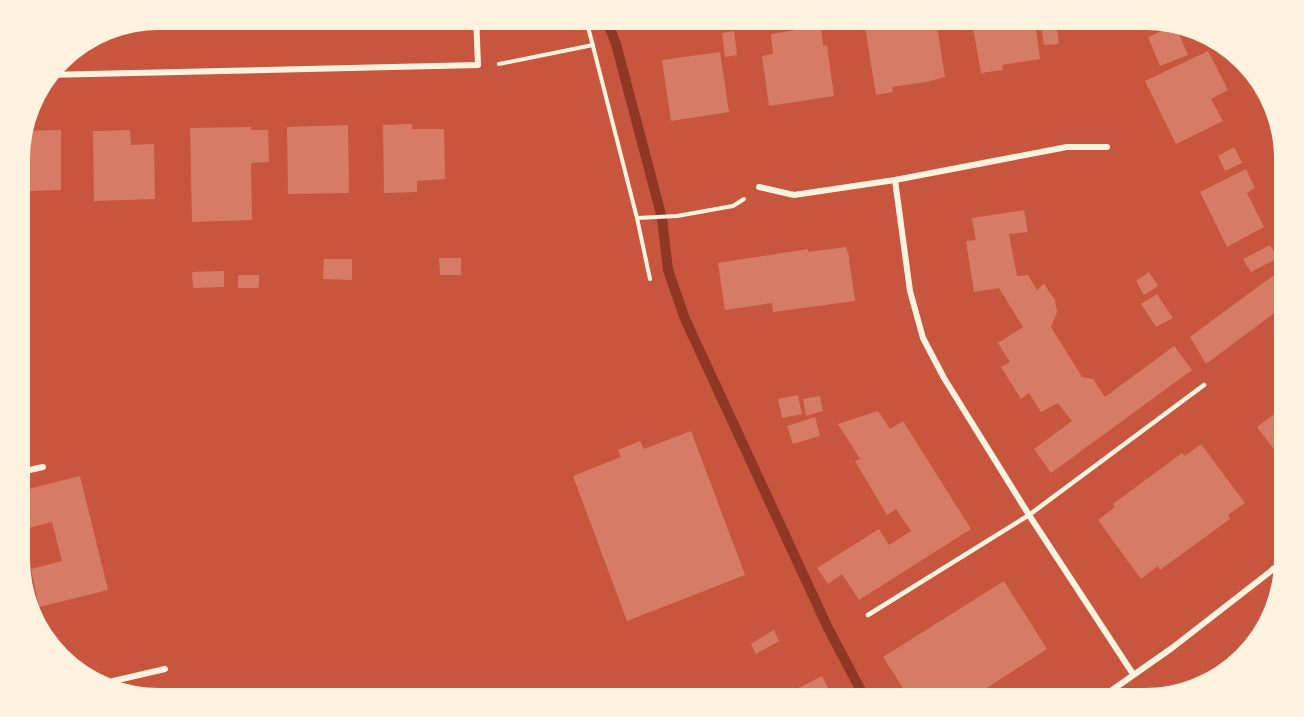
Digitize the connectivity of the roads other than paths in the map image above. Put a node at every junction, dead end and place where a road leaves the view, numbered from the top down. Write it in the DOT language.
graph roads {
  1 [pos="476,26"];
  2 [pos="56,75"];
  3 [pos="1107,147"];
  4 [pos="895,180"];
  5 [pos="759,188"];
  6 [pos="1204,386"];
  7 [pos="43,467"];
  8 [pos="26,471"];
  9 [pos="1029,515"];
  10 [pos="1278,565"];
  11 [pos="1273,569"];
  12 [pos="1277,573"];
  13 [pos="868,615"];
  14 [pos="165,669"];
  15 [pos="1132,674"];
  16 [pos="110,682"];
  17 [pos="1109,691"];
  1 -- 2 [label="street"];
  3 -- 4 [label="street"];
  4 -- 5 [label="street"];
  4 -- 9 [label="street"];
  6 -- 9 [label="lane"];
  7 -- 8 [label="street"];
  9 -- 13 [label="lane"];
  9 -- 15 [label="street"];
  10 -- 11 [label="street"];
  11 -- 12 [label="street"];
  11 -- 15 [label="street"];
  14 -- 16 [label="street"];
  15 -- 17 [label="street"];
}
